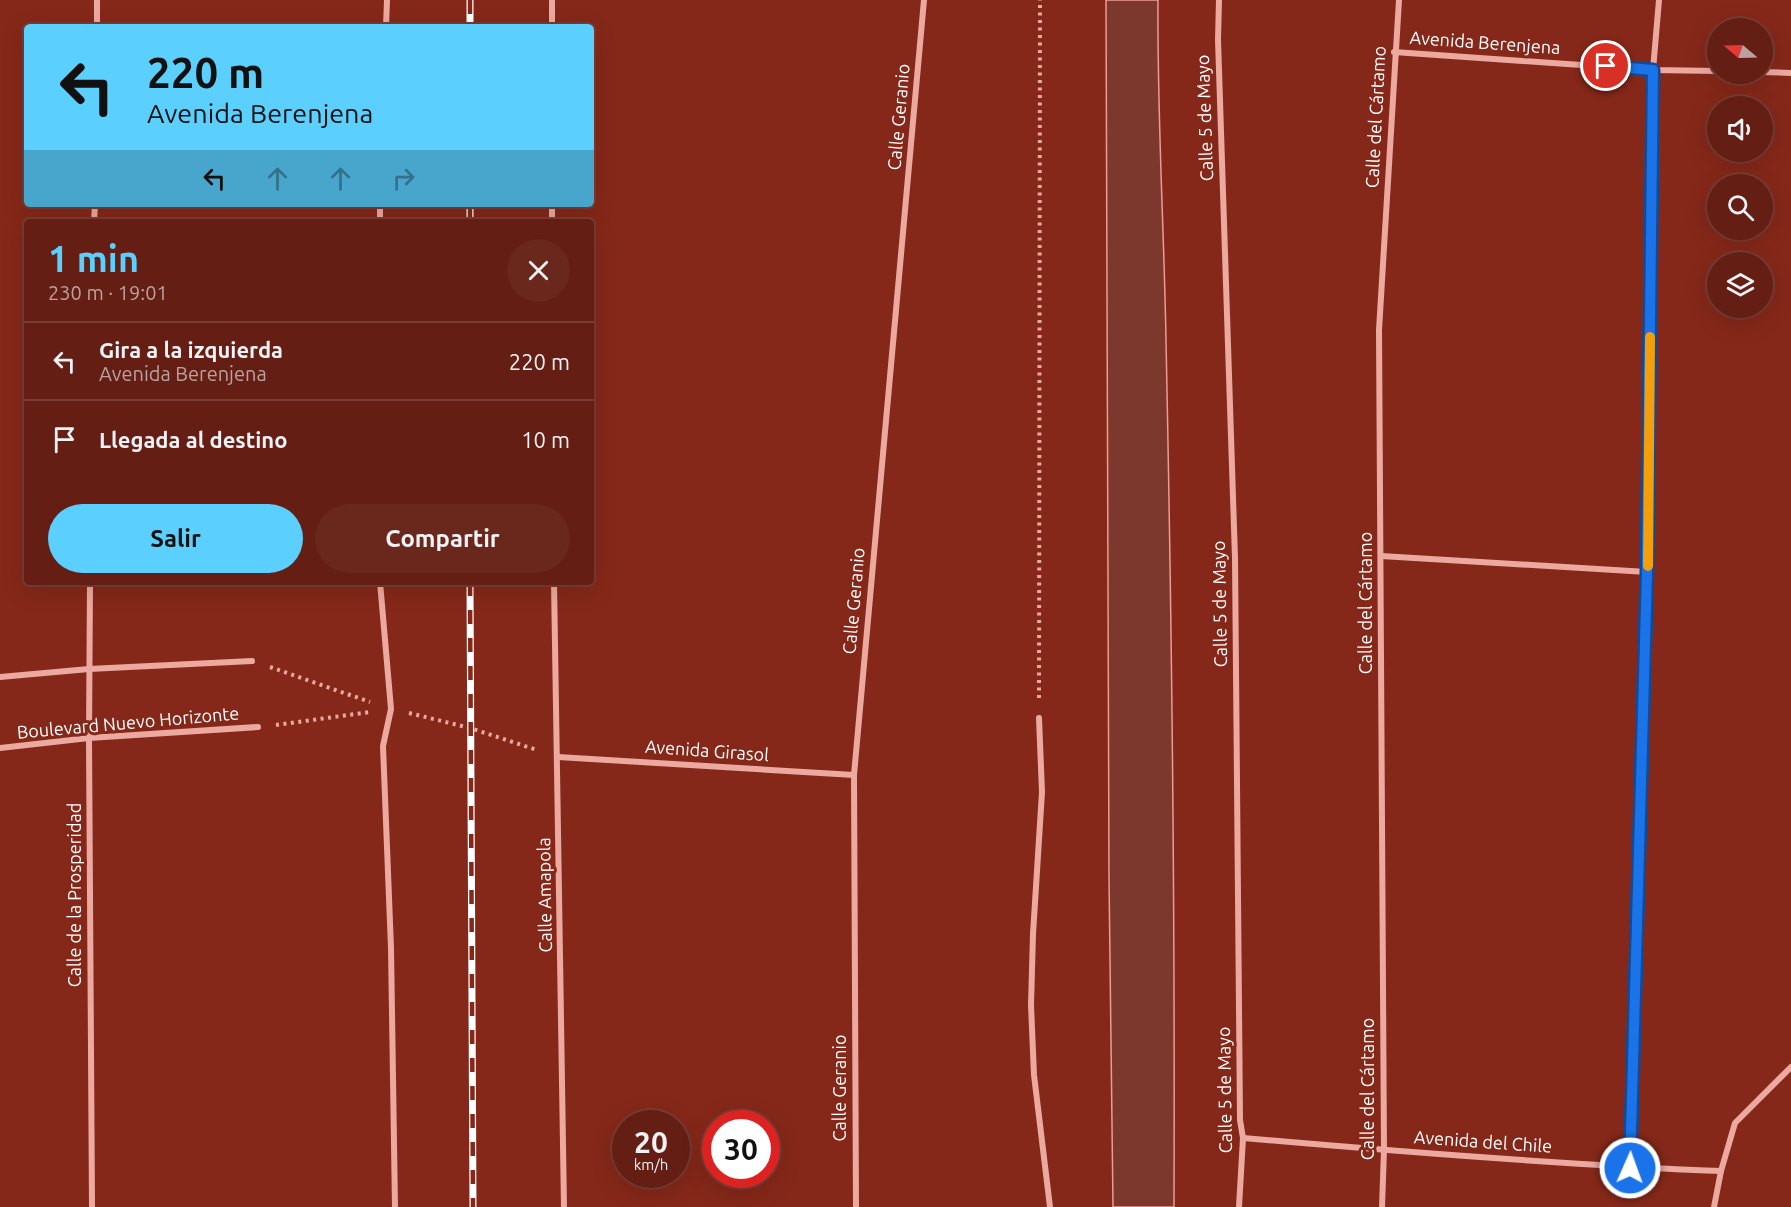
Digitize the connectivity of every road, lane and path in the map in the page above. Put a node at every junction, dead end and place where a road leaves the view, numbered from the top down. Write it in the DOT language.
graph roads {
  1 [pos="97,0"];
  2 [pos="387,0"];
  3 [pos="552,0"];
  4 [pos="924,0"];
  5 [pos="1040,0"];
  6 [pos="1219,0"];
  7 [pos="1399,0"];
  8 [pos="1659,0"];
  9 [pos="97,24"];
  10 [pos="386,24"];
  11 [pos="552,24"];
  12 [pos="1394,52"];
  13 [pos="1653,70"];
  14 [pos="1707,71"];
  15 [pos="1773,72"];
  16 [pos="1791,73"];
  17 [pos="1381,556"];
  18 [pos="1647,572"];
  19 [pos="90,585"];
  20 [pos="380,585"];
  21 [pos="554,585"];
  22 [pos="252,661"];
  23 [pos="89,669"];
  24 [pos="0,677"];
  25 [pos="391,709"];
  26 [pos="1039,718"];
  27 [pos="258,728"];
  28 [pos="89,738"];
  29 [pos="0,748"];
  30 [pos="558,757"];
  31 [pos="854,775"];
  32 [pos="1791,1067"];
  33 [pos="1243,1138"];
  34 [pos="1384,1150"];
  35 [pos="1630,1168"];
  36 [pos="1721,1171"];
  37 [pos="92,1207"];
  38 [pos="395,1207"];
  39 [pos="564,1207"];
  40 [pos="856,1207"];
  41 [pos="1050,1207"];
  42 [pos="1239,1207"];
  43 [pos="1382,1207"];
  44 [pos="1714,1207"];
  1 -- 9 [label="street"];
  2 -- 10 [label="street"];
  3 -- 11 [label="street"];
  4 -- 31 [label="street, Calle Geranio"];
  5 -- 26 [label="path"];
  6 -- 33 [label="street, Calle 5 de Mayo"];
  7 -- 12 [label="street, Calle del Cártamo"];
  8 -- 13 [label="street"];
  12 -- 13 [label="street, Avenida Berenjena"];
  12 -- 17 [label="street, Calle del Cártamo"];
  13 -- 14 [label="street, Avenida Berenjena"];
  13 -- 18 [label="street"];
  15 -- 16 [label="street"];
  17 -- 18 [label="street"];
  17 -- 34 [label="street, Calle del Cártamo"];
  18 -- 35 [label="street"];
  19 -- 23 [label="street, Calle de la Prosperidad"];
  20 -- 25 [label="street"];
  21 -- 30 [label="street, Calle Amapola"];
  22 -- 23 [label="street"];
  23 -- 24 [label="street"];
  23 -- 28 [label="street, Calle de la Prosperidad"];
  25 -- 27 [label="path"];
  25 -- 38 [label="street"];
  26 -- 41 [label="street"];
  27 -- 28 [label="street, Boulevard Nuevo Horizonte"];
  28 -- 29 [label="street, Boulevard Nuevo Horizonte"];
  28 -- 37 [label="street, Calle de la Prosperidad"];
  30 -- 31 [label="street, Avenida Girasol"];
  30 -- 39 [label="street, Calle Amapola"];
  31 -- 40 [label="street, Calle Geranio"];
  32 -- 36 [label="street"];
  33 -- 34 [label="street, Avenida del Chile"];
  33 -- 42 [label="street, Calle 5 de Mayo"];
  34 -- 35 [label="street, Avenida del Chile"];
  34 -- 43 [label="street, Calle del Cártamo"];
  35 -- 36 [label="street, Avenida del Chile"];
  36 -- 44 [label="street"];
}
